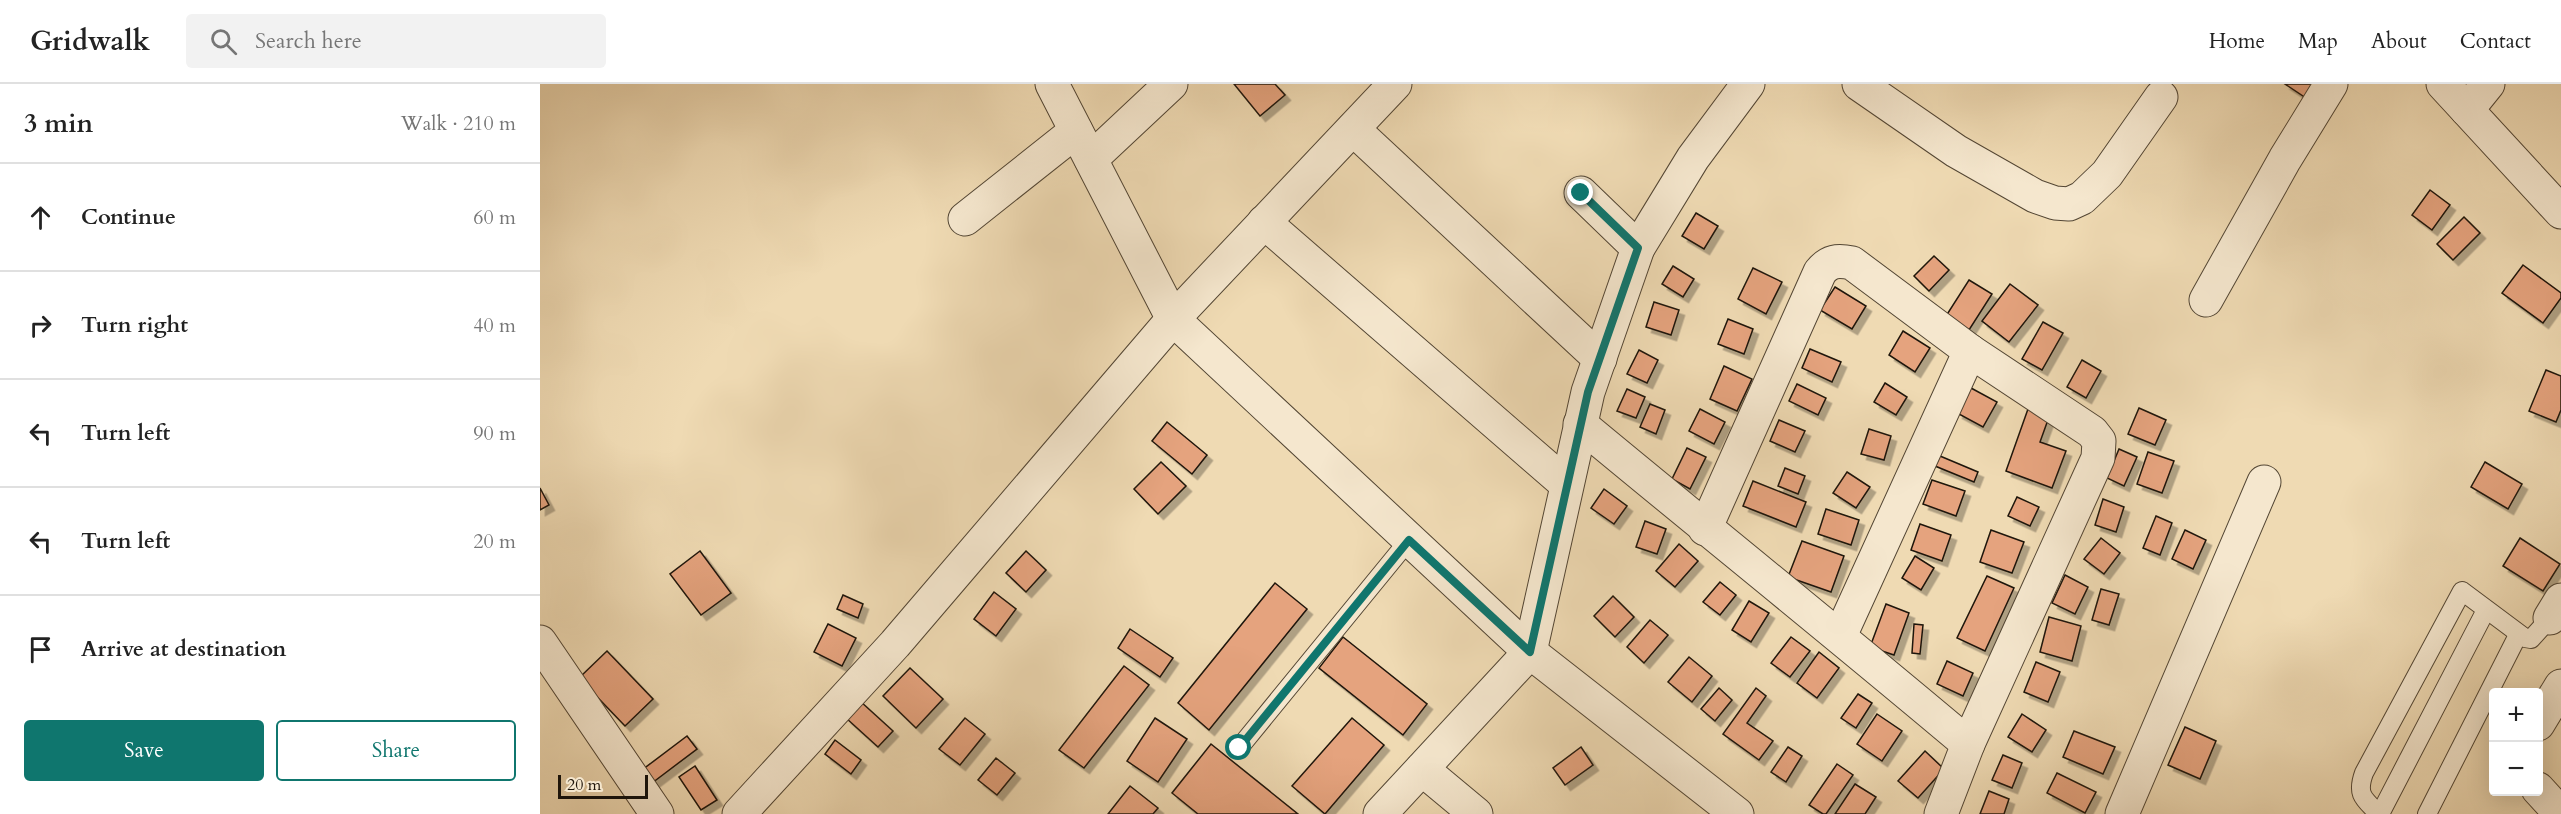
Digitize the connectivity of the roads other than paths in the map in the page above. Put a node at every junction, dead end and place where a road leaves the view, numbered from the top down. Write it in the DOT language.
graph roads {
  1 [pos="1052,84"];
  2 [pos="1171,84"];
  3 [pos="1395,84"];
  4 [pos="1748,84"];
  5 [pos="1859,84"];
  6 [pos="2331,84"];
  7 [pos="2443,84"];
  8 [pos="2488,84"];
  9 [pos="2161,97"];
  10 [pos="2467,110"];
  11 [pos="1353,129"];
  12 [pos="1076,131"];
  13 [pos="1091,159"];
  14 [pos="1581,193"];
  15 [pos="2561,212"];
  16 [pos="965,219"];
  17 [pos="1264,222"];
  18 [pos="1638,248"];
  19 [pos="2206,300"];
  20 [pos="1173,319"];
  21 [pos="1970,351"];
  22 [pos="1600,358"];
  23 [pos="1580,423"];
  24 [pos="2264,482"];
  25 [pos="1566,484"];
  26 [pos="1705,528"];
  27 [pos="1409,540"];
  28 [pos="2555,609"];
  29 [pos="2486,610"];
  30 [pos="2518,635"];
  31 [pos="1840,636"];
  32 [pos="540,642"];
  33 [pos="1530,652"];
  34 [pos="2561,686"];
  35 [pos="2543,716"];
  36 [pos="1968,744"];
  37 [pos="1239,748"];
  38 [pos="1422,769"];
  39 [pos="2543,794"];
  40 [pos="657,814"];
  41 [pos="740,814"];
  42 [pos="1380,814"];
  43 [pos="1476,814"];
  44 [pos="1737,814"];
  45 [pos="1941,814"];
  46 [pos="2122,814"];
  47 [pos="2379,814"];
  48 [pos="2427,814"];
  49 [pos="2561,814"];
  1 -- 12 [label="street"];
  2 -- 13 [label="street"];
  3 -- 11 [label="street"];
  4 -- 18 [label="street"];
  5 -- 9 [label="street"];
  6 -- 19 [label="street"];
  7 -- 10 [label="street"];
  8 -- 10 [label="street"];
  10 -- 15 [label="street"];
  11 -- 17 [label="street"];
  11 -- 22 [label="street"];
  12 -- 13 [label="street"];
  12 -- 16 [label="street"];
  13 -- 20 [label="street"];
  14 -- 18 [label="street"];
  17 -- 20 [label="street"];
  17 -- 25 [label="street"];
  18 -- 22 [label="street"];
  20 -- 27 [label="street"];
  20 -- 41 [label="street"];
  21 -- 26 [label="street"];
  21 -- 31 [label="street"];
  21 -- 36 [label="street"];
  22 -- 23 [label="street"];
  23 -- 25 [label="street"];
  23 -- 26 [label="street"];
  24 -- 46 [label="street"];
  25 -- 33 [label="street"];
  26 -- 31 [label="street"];
  27 -- 33 [label="street"];
  27 -- 37 [label="lane"];
  28 -- 30 [label="lane"];
  29 -- 30 [label="lane"];
  29 -- 47 [label="lane"];
  29 -- 47 [label="lane"];
  30 -- 48 [label="lane"];
  31 -- 36 [label="street"];
  32 -- 40 [label="street"];
  33 -- 38 [label="street"];
  33 -- 44 [label="street"];
  34 -- 35 [label="street"];
  36 -- 45 [label="street"];
  38 -- 42 [label="street"];
  38 -- 43 [label="street"];
  39 -- 49 [label="street"];
}
